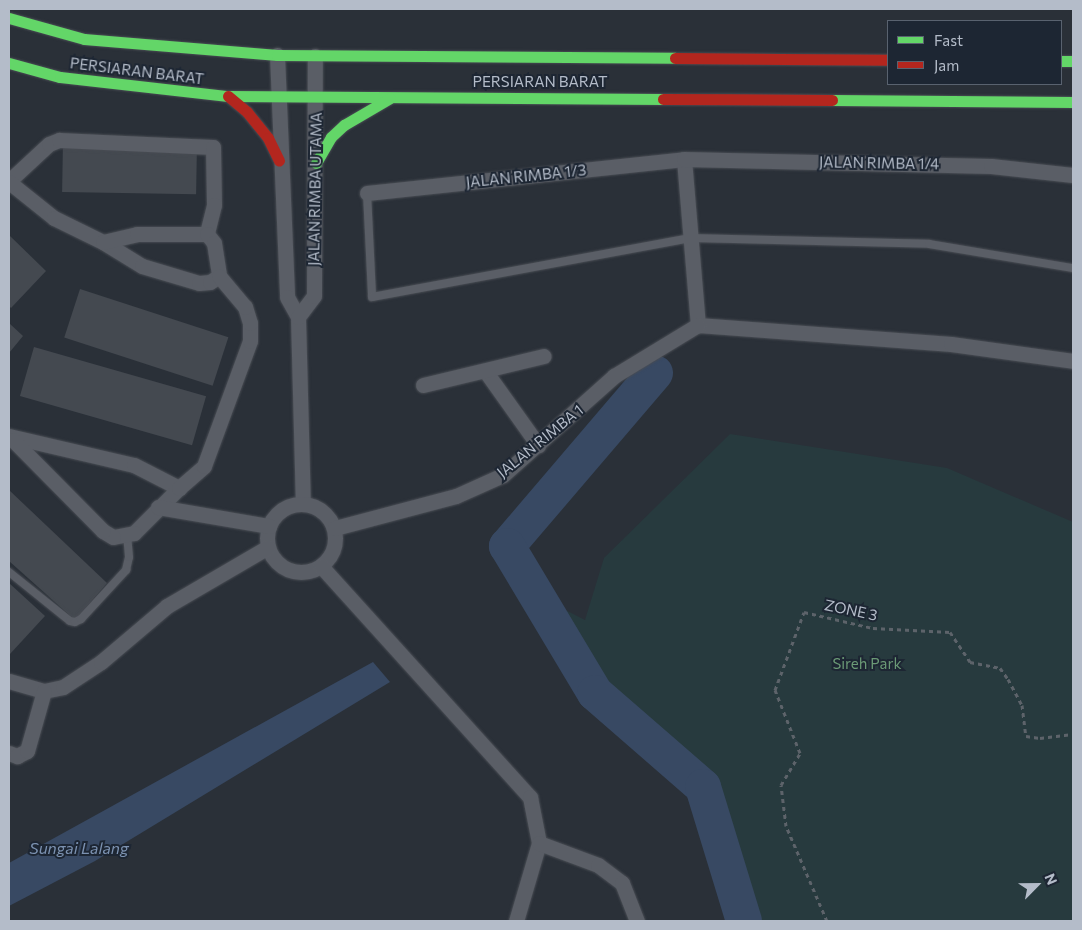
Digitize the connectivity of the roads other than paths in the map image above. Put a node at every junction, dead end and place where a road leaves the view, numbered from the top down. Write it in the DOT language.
graph roads {
  1 [pos="9,18"];
  2 [pos="277,55"];
  3 [pos="315,56"];
  4 [pos="887,60"];
  5 [pos="9,63"];
  6 [pos="228,96"];
  7 [pos="392,96"];
  8 [pos="278,97"];
  9 [pos="317,98"];
  10 [pos="1073,102"];
  11 [pos="684,159"];
  12 [pos="279,161"];
  13 [pos="316,163"];
  14 [pos="1073,175"];
  15 [pos="9,181"];
  16 [pos="367,193"];
  17 [pos="207,234"];
  18 [pos="690,238"];
  19 [pos="103,242"];
  20 [pos="1073,268"];
  21 [pos="219,276"];
  22 [pos="298,317"];
  23 [pos="698,325"];
  24 [pos="544,356"];
  25 [pos="1073,361"];
  26 [pos="486,372"];
  27 [pos="423,385"];
  28 [pos="11,438"];
  29 [pos="538,446"];
  30 [pos="179,488"];
  31 [pos="303,503"];
  32 [pos="158,508"];
  33 [pos="269,526"];
  34 [pos="335,528"];
  35 [pos="127,536"];
  36 [pos="268,547"];
  37 [pos="321,566"];
  38 [pos="9,572"];
  39 [pos="9,681"];
  40 [pos="44,691"];
  41 [pos="9,753"];
  42 [pos="540,843"];
  43 [pos="516,921"];
  44 [pos="636,921"];
  1 -- 2 [label="street, PERSIARAN BARAT"];
  2 -- 3 [label="street, PERSIARAN BARAT"];
  2 -- 8 [label="street, JALAN RIMBA UTAMA"];
  3 -- 4 [label="street, PERSIARAN BARAT"];
  3 -- 9 [label="street, JALAN RIMBA UTAMA"];
  5 -- 6 [label="street, PERSIARAN BARAT"];
  6 -- 8 [label="street, PERSIARAN BARAT"];
  6 -- 12 [label="street"];
  7 -- 9 [label="street, PERSIARAN BARAT"];
  7 -- 10 [label="street, PERSIARAN BARAT"];
  7 -- 13 [label="street"];
  8 -- 9 [label="street, PERSIARAN BARAT"];
  8 -- 12 [label="street, JALAN RIMBA UTAMA"];
  9 -- 13 [label="street, JALAN RIMBA UTAMA"];
  11 -- 14 [label="street, JALAN RIMBA 1/4"];
  11 -- 16 [label="street, JALAN RIMBA 1/3"];
  11 -- 18 [label="street"];
  12 -- 22 [label="street, JALAN RIMBA UTAMA"];
  13 -- 22 [label="street, JALAN RIMBA UTAMA"];
  15 -- 17 [label="street"];
  15 -- 19 [label="street"];
  16 -- 18 [label="lane"];
  17 -- 19 [label="street"];
  17 -- 21 [label="street"];
  18 -- 20 [label="lane"];
  18 -- 23 [label="street"];
  19 -- 21 [label="street"];
  21 -- 30 [label="street"];
  22 -- 31 [label="street, JALAN RIMBA UTAMA"];
  23 -- 25 [label="street"];
  23 -- 29 [label="street, JALAN RIMBA 1"];
  24 -- 26 [label="street"];
  26 -- 27 [label="street"];
  26 -- 29 [label="street"];
  28 -- 30 [label="street"];
  28 -- 35 [label="street"];
  29 -- 34 [label="street, JALAN RIMBA 1"];
  30 -- 32 [label="street"];
  31 -- 33 [label="street"];
  31 -- 34 [label="street"];
  32 -- 33 [label="street"];
  32 -- 35 [label="street"];
  33 -- 36 [label="street"];
  34 -- 37 [label="street"];
  35 -- 38 [label="lane"];
  36 -- 37 [label="street"];
  36 -- 40 [label="street"];
  37 -- 42 [label="street"];
  39 -- 40 [label="street"];
  40 -- 41 [label="street"];
  42 -- 43 [label="street"];
  42 -- 44 [label="street"];
}
